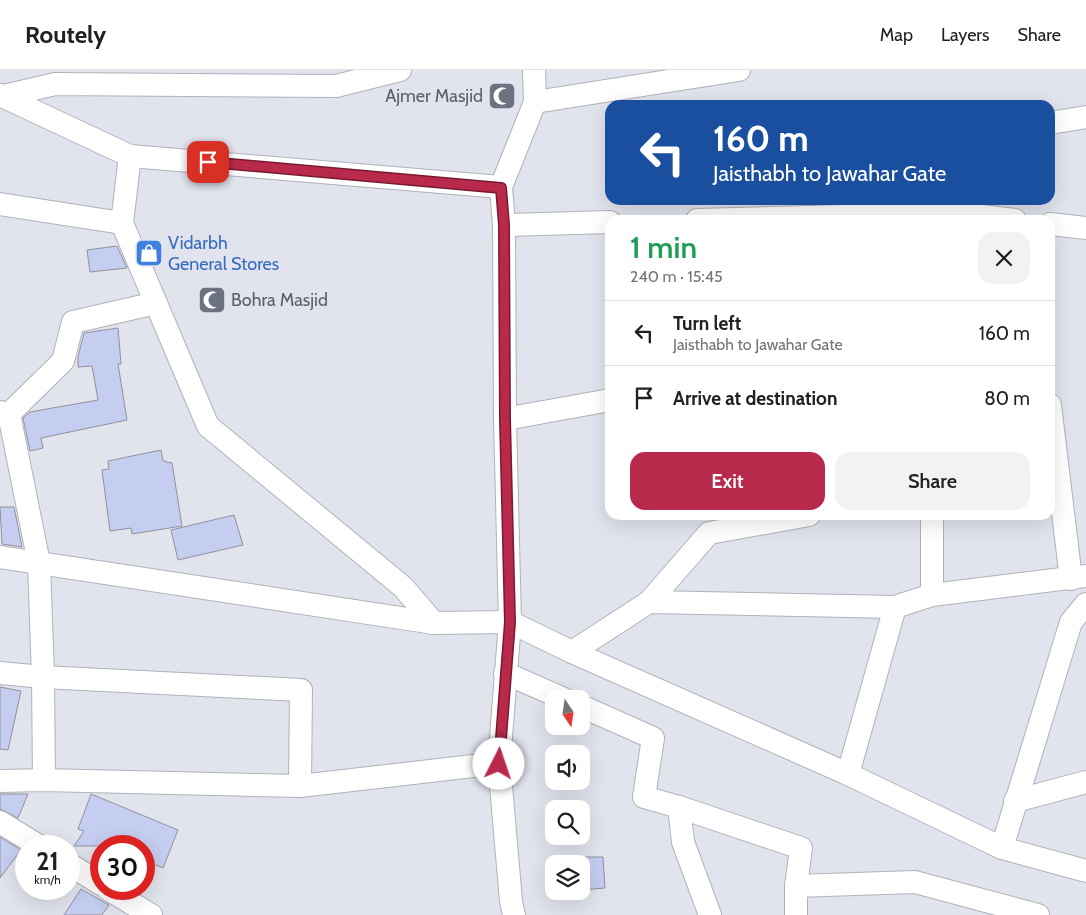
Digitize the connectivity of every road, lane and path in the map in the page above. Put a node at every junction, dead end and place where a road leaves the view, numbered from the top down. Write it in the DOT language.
graph roads {
  1 [pos="400,70"];
  2 [pos="534,70"];
  3 [pos="739,70"];
  4 [pos="2,96"];
  5 [pos="535,102"];
  6 [pos="1086,117"];
  7 [pos="1055,122"];
  8 [pos="130,156"];
  9 [pos="501,188"];
  10 [pos="0,204"];
  11 [pos="759,213"];
  12 [pos="741,215"];
  13 [pos="972,215"];
  14 [pos="605,222"];
  15 [pos="122,223"];
  16 [pos="504,225"];
  17 [pos="1055,225"];
  18 [pos="1086,228"];
  19 [pos="156,303"];
  20 [pos="605,401"];
  21 [pos="5,413"];
  22 [pos="505,419"];
  23 [pos="1055,437"];
  24 [pos="781,520"];
  25 [pos="932,520"];
  26 [pos="0,556"];
  27 [pos="39,563"];
  28 [pos="1078,578"];
  29 [pos="932,595"];
  30 [pos="649,602"];
  31 [pos="1086,604"];
  32 [pos="895,607"];
  33 [pos="434,622"];
  34 [pos="510,622"];
  35 [pos="572,652"];
  36 [pos="0,673"];
  37 [pos="505,673"];
  38 [pos="43,677"];
  39 [pos="545,691"];
  40 [pos="590,710"];
  41 [pos="499,764"];
  42 [pos="848,774"];
  43 [pos="44,780"];
  44 [pos="0,782"];
  45 [pos="1086,782"];
  46 [pos="300,786"];
  47 [pos="1015,801"];
  48 [pos="679,807"];
  49 [pos="0,822"];
  50 [pos="21,835"];
  51 [pos="1002,848"];
  52 [pos="1086,871"];
  53 [pos="796,886"];
  54 [pos="126,900"];
  55 [pos="508,910"];
  56 [pos="151,915"];
  57 [pos="710,915"];
  58 [pos="796,915"];
  59 [pos="1038,915"];
  1 -- 4 [label="street"];
  2 -- 5 [label="street"];
  3 -- 5 [label="street"];
  4 -- 8 [label="street"];
  5 -- 9 [label="street"];
  6 -- 7 [label="street"];
  8 -- 9 [label="street"];
  8 -- 15 [label="street"];
  9 -- 16 [label="street"];
  10 -- 15 [label="street"];
  11 -- 12 [label="street"];
  11 -- 13 [label="street"];
  14 -- 16 [label="street"];
  15 -- 19 [label="street"];
  16 -- 22 [label="street"];
  17 -- 18 [label="street"];
  19 -- 21 [label="street"];
  19 -- 33 [label="street"];
  20 -- 22 [label="street"];
  21 -- 27 [label="street"];
  22 -- 34 [label="street"];
  23 -- 28 [label="street"];
  24 -- 30 [label="street"];
  25 -- 29 [label="street"];
  26 -- 27 [label="street"];
  27 -- 33 [label="street"];
  27 -- 38 [label="street"];
  28 -- 29 [label="street"];
  29 -- 32 [label="street"];
  30 -- 32 [label="street"];
  30 -- 35 [label="street"];
  31 -- 47 [label="street"];
  32 -- 42 [label="street"];
  33 -- 34 [label="street"];
  34 -- 35 [label="street"];
  34 -- 37 [label="street"];
  35 -- 42 [label="street"];
  36 -- 38 [label="street"];
  37 -- 39 [label="street"];
  37 -- 41 [label="street"];
  38 -- 43 [label="street"];
  38 -- 46 [label="street"];
  40 -- 48 [label="street"];
  41 -- 46 [label="street"];
  41 -- 55 [label="street"];
  42 -- 51 [label="street"];
  43 -- 44 [label="street"];
  43 -- 46 [label="street"];
  45 -- 47 [label="street"];
  47 -- 51 [label="street"];
  48 -- 53 [label="street"];
  48 -- 57 [label="street"];
  49 -- 50 [label="street"];
  51 -- 52 [label="street"];
  53 -- 58 [label="street"];
  53 -- 59 [label="street"];
  54 -- 56 [label="street"];
}
